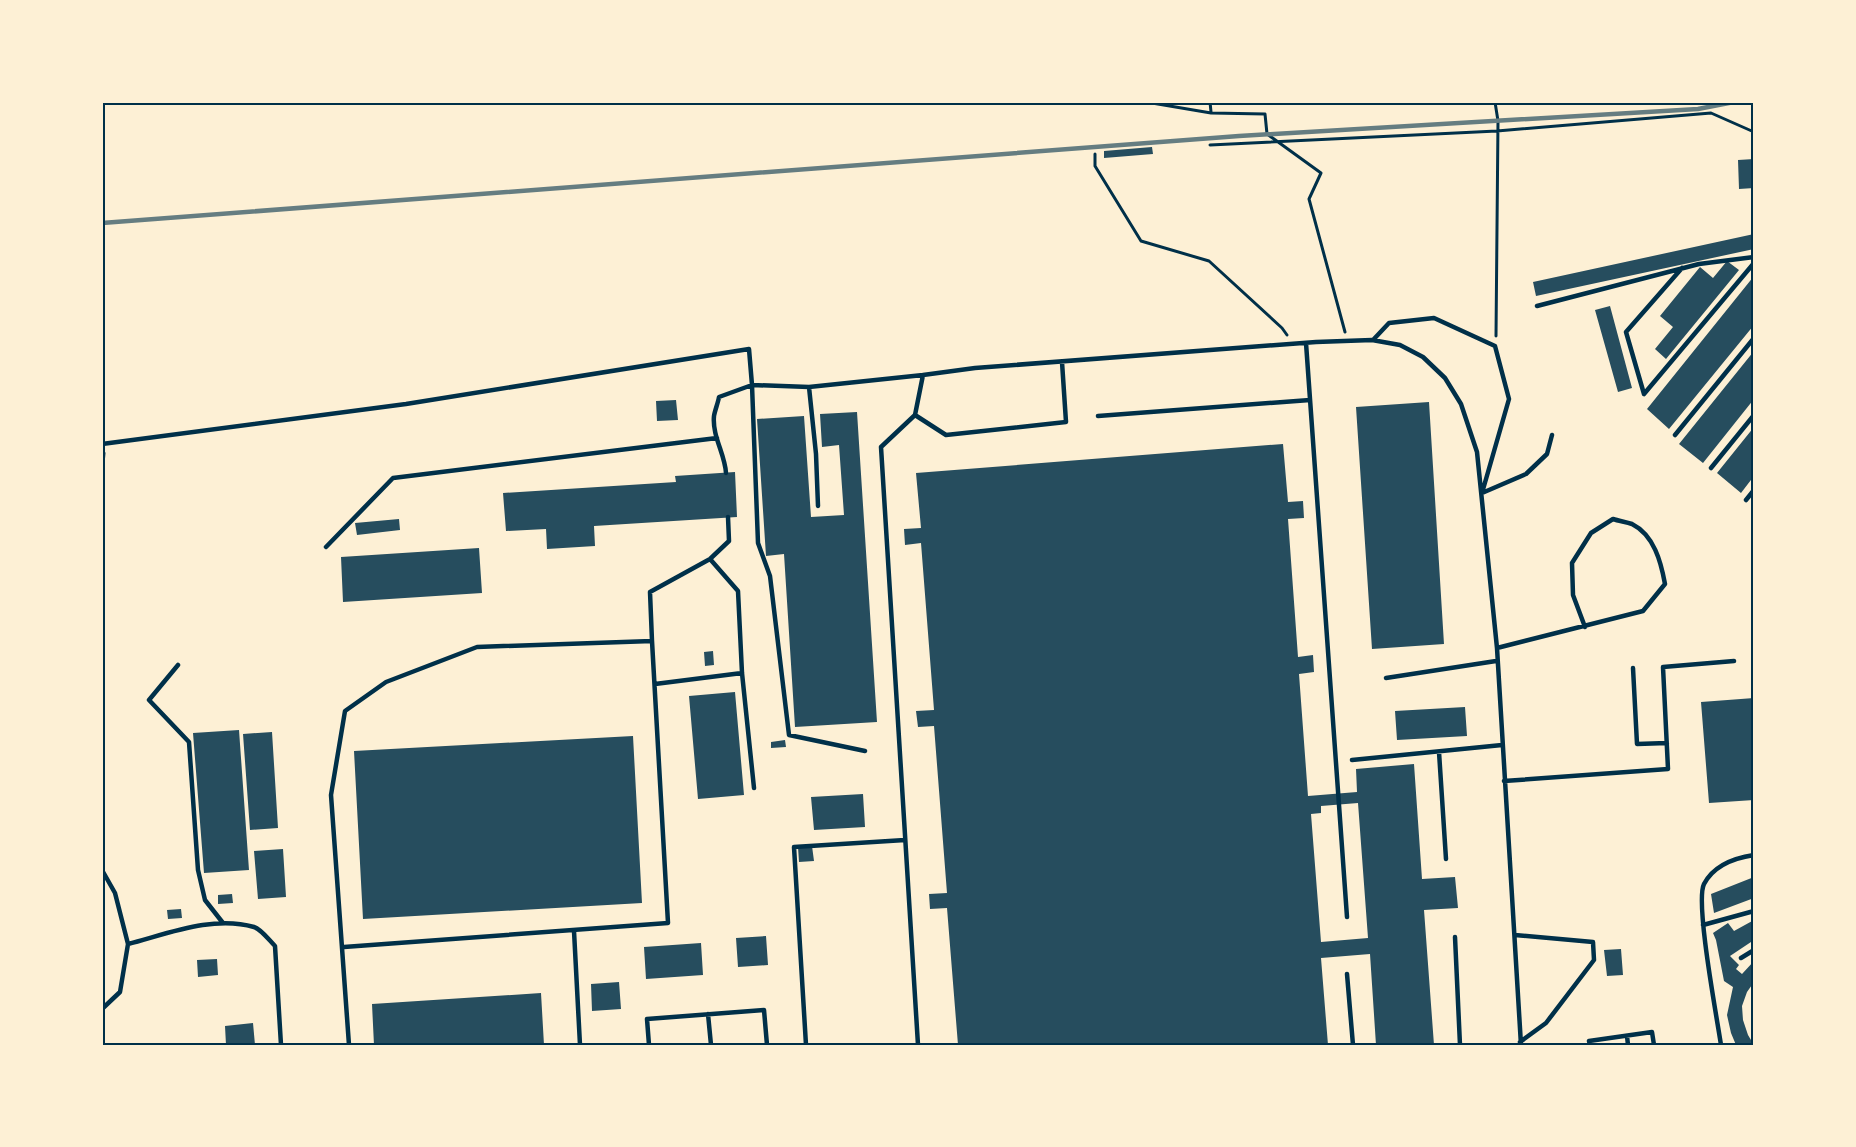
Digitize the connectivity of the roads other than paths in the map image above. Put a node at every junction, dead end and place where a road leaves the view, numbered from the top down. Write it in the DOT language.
graph roads {
  1 [pos="1754,257"];
  2 [pos="1754,263"];
  3 [pos="1682,268"];
  4 [pos="1537,306"];
  5 [pos="1754,338"];
  6 [pos="1372,340"];
  7 [pos="1306,343"];
  8 [pos="1062,362"];
  9 [pos="923,375"];
  10 [pos="752,385"];
  11 [pos="809,387"];
  12 [pos="1310,400"];
  13 [pos="915,415"];
  14 [pos="1754,415"];
  15 [pos="1098,416"];
  16 [pos="1552,435"];
  17 [pos="1675,435"];
  18 [pos="717,438"];
  19 [pos="104,444"];
  20 [pos="1711,468"];
  21 [pos="726,473"];
  22 [pos="1754,490"];
  23 [pos="1482,493"];
  24 [pos="1746,500"];
  25 [pos="818,506"];
  26 [pos="728,518"];
  27 [pos="326,547"];
  28 [pos="710,559"];
  29 [pos="1585,627"];
  30 [pos="652,641"];
  31 [pos="1497,648"];
  32 [pos="1496,661"];
  33 [pos="1734,661"];
  34 [pos="178,664"];
  35 [pos="1634,668"];
  36 [pos="742,673"];
  37 [pos="1386,678"];
  38 [pos="655,684"];
  39 [pos="1667,743"];
  40 [pos="1502,745"];
  41 [pos="866,751"];
  42 [pos="1439,752"];
  43 [pos="1352,760"];
  44 [pos="1504,781"];
  45 [pos="754,788"];
  46 [pos="905,840"];
  47 [pos="1754,855"];
  48 [pos="1446,859"];
  49 [pos="102,870"];
  50 [pos="1754,910"];
  51 [pos="1347,917"];
  52 [pos="223,923"];
  53 [pos="1703,925"];
  54 [pos="574,931"];
  55 [pos="1515,934"];
  56 [pos="1455,937"];
  57 [pos="128,944"];
  58 [pos="344,947"];
  59 [pos="1754,950"];
  60 [pos="1741,958"];
  61 [pos="1347,974"];
  62 [pos="1754,1005"];
  63 [pos="102,1009"];
  64 [pos="708,1014"];
  65 [pos="1754,1023"];
  66 [pos="1627,1036"];
  67 [pos="1521,1043"];
  68 [pos="281,1045"];
  69 [pos="349,1045"];
  70 [pos="580,1045"];
  71 [pos="650,1045"];
  72 [pos="711,1045"];
  73 [pos="767,1045"];
  74 [pos="806,1045"];
  75 [pos="918,1045"];
  76 [pos="1353,1045"];
  77 [pos="1460,1045"];
  78 [pos="1590,1045"];
  79 [pos="1628,1045"];
  80 [pos="1654,1045"];
  81 [pos="1721,1045"];
  1 -- 3 [label="lane"];
  2 -- 3 [label="lane"];
  3 -- 4 [label="lane"];
  5 -- 17 [label="lane"];
  6 -- 7 [label="lane"];
  6 -- 23 [label="lane"];
  6 -- 23 [label="lane"];
  7 -- 8 [label="lane"];
  7 -- 12 [label="lane"];
  8 -- 9 [label="lane"];
  8 -- 13 [label="lane"];
  9 -- 11 [label="lane"];
  9 -- 13 [label="lane"];
  10 -- 11 [label="lane"];
  10 -- 18 [label="lane"];
  10 -- 19 [label="lane"];
  10 -- 41 [label="lane"];
  11 -- 25 [label="lane"];
  12 -- 15 [label="lane"];
  12 -- 51 [label="lane"];
  13 -- 46 [label="lane"];
  14 -- 20 [label="lane"];
  16 -- 23 [label="lane"];
  18 -- 21 [label="lane"];
  18 -- 27 [label="lane"];
  22 -- 24 [label="lane"];
  23 -- 31 [label="lane"];
  26 -- 28 [label="lane"];
  28 -- 30 [label="lane"];
  28 -- 36 [label="lane"];
  29 -- 29 [label="lane"];
  29 -- 31 [label="lane"];
  30 -- 38 [label="lane"];
  30 -- 58 [label="lane"];
  31 -- 32 [label="lane"];
  32 -- 37 [label="lane"];
  32 -- 40 [label="lane"];
  33 -- 39 [label="lane"];
  34 -- 52 [label="lane"];
  35 -- 39 [label="lane"];
  36 -- 38 [label="lane"];
  36 -- 45 [label="lane"];
  38 -- 54 [label="lane"];
  39 -- 44 [label="lane"];
  40 -- 42 [label="lane"];
  40 -- 44 [label="lane"];
  42 -- 43 [label="lane"];
  42 -- 48 [label="lane"];
  44 -- 55 [label="lane"];
  46 -- 74 [label="lane"];
  46 -- 75 [label="lane"];
  47 -- 53 [label="lane"];
  49 -- 57 [label="lane"];
  50 -- 53 [label="lane"];
  52 -- 57 [label="lane"];
  52 -- 68 [label="lane"];
  53 -- 81 [label="lane"];
  54 -- 58 [label="lane"];
  54 -- 70 [label="lane"];
  55 -- 67 [label="lane"];
  55 -- 67 [label="lane"];
  56 -- 77 [label="lane"];
  57 -- 63 [label="lane"];
  58 -- 69 [label="lane"];
  59 -- 60 [label="lane"];
  61 -- 76 [label="lane"];
  62 -- 65 [label="lane"];
  64 -- 71 [label="lane"];
  64 -- 72 [label="lane"];
  64 -- 73 [label="lane"];
  66 -- 78 [label="lane"];
  66 -- 79 [label="lane"];
  66 -- 80 [label="lane"];
}
